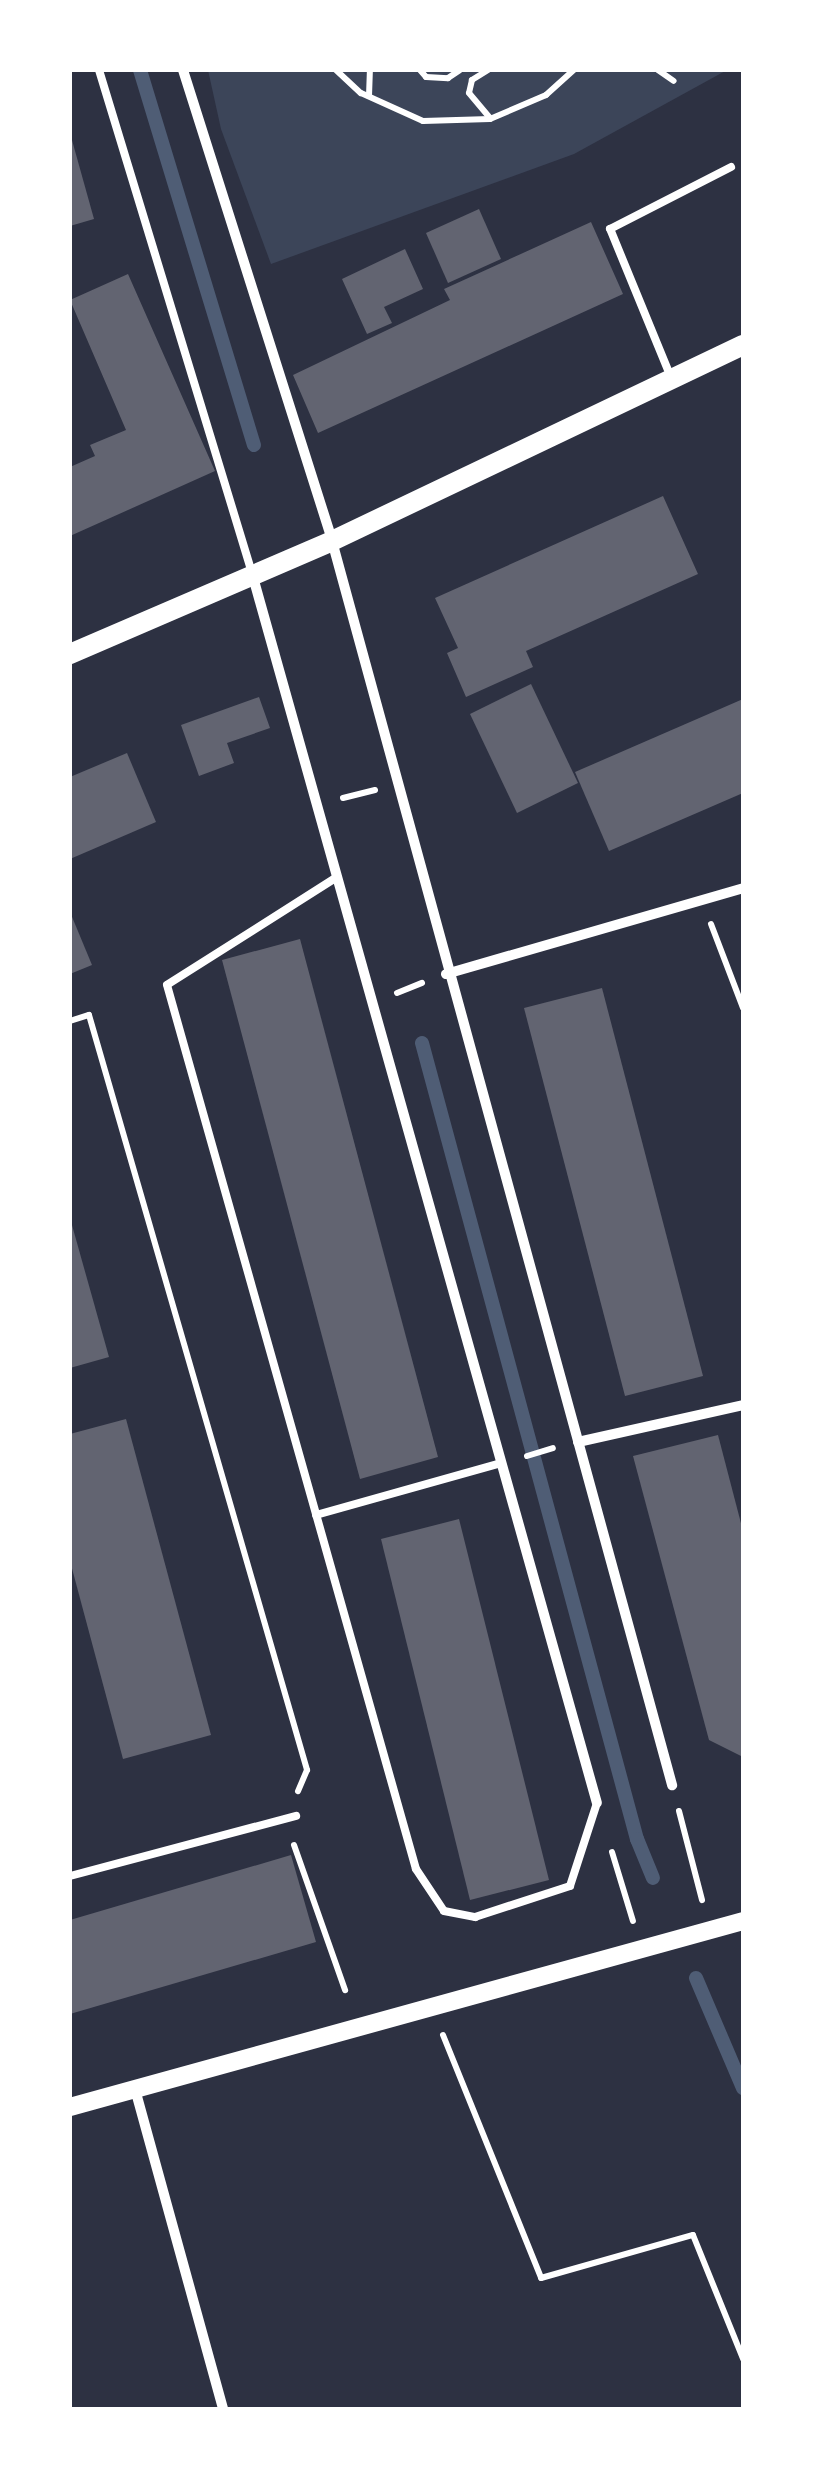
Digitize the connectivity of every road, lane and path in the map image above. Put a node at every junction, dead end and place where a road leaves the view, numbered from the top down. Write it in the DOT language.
graph roads {
  1 [pos="98,70"];
  2 [pos="183,70"];
  3 [pos="336,70"];
  4 [pos="370,70"];
  5 [pos="420,70"];
  6 [pos="460,70"];
  7 [pos="488,70"];
  8 [pos="574,70"];
  9 [pos="658,70"];
  10 [pos="674,81"];
  11 [pos="369,96"];
  12 [pos="490,119"];
  13 [pos="731,168"];
  14 [pos="743,346"];
  15 [pos="672,379"];
  16 [pos="332,542"];
  17 [pos="253,577"];
  18 [pos="70,654"];
  19 [pos="395,784"];
  20 [pos="317,806"];
  21 [pos="336,877"];
  22 [pos="743,888"];
  23 [pos="702,900"];
  24 [pos="446,974"];
  25 [pos="372,1002"];
  26 [pos="743,1008"];
  27 [pos="70,1020"];
  28 [pos="743,1405"];
  29 [pos="578,1442"];
  30 [pos="502,1462"];
  31 [pos="316,1515"];
  32 [pos="672,1784"];
  33 [pos="597,1803"];
  34 [pos="290,1818"];
  35 [pos="70,1876"];
  36 [pos="743,1921"];
  37 [pos="709,1931"];
  38 [pos="642,1949"];
  39 [pos="345,1990"];
  40 [pos="432,2007"];
  41 [pos="135,2089"];
  42 [pos="70,2107"];
  43 [pos="743,2359"];
  44 [pos="223,2409"];
  1 -- 17 [label="lane"];
  2 -- 16 [label="street"];
  3 -- 11 [label="path"];
  4 -- 11 [label="path"];
  5 -- 6 [label="path"];
  7 -- 12 [label="path"];
  8 -- 12 [label="path"];
  9 -- 10 [label="path"];
  11 -- 12 [label="path"];
  13 -- 15 [label="lane"];
  14 -- 15 [label="main road"];
  15 -- 16 [label="main road"];
  16 -- 17 [label="main road"];
  16 -- 19 [label="street"];
  17 -- 18 [label="main road"];
  17 -- 20 [label="street"];
  19 -- 20 [label="path"];
  19 -- 24 [label="street"];
  20 -- 21 [label="street"];
  21 -- 25 [label="street"];
  21 -- 31 [label="lane"];
  22 -- 23 [label="street"];
  23 -- 24 [label="street"];
  23 -- 26 [label="path"];
  24 -- 25 [label="path"];
  24 -- 29 [label="street"];
  25 -- 30 [label="street"];
  27 -- 34 [label="path"];
  28 -- 29 [label="street"];
  29 -- 30 [label="path"];
  29 -- 32 [label="street"];
  30 -- 31 [label="lane"];
  30 -- 33 [label="street"];
  31 -- 33 [label="lane"];
  32 -- 37 [label="path"];
  33 -- 38 [label="path"];
  34 -- 35 [label="lane"];
  34 -- 39 [label="path"];
  36 -- 37 [label="street"];
  37 -- 38 [label="street"];
  38 -- 40 [label="street"];
  40 -- 41 [label="street"];
  40 -- 43 [label="path"];
  41 -- 42 [label="street"];
  41 -- 44 [label="street"];
}
